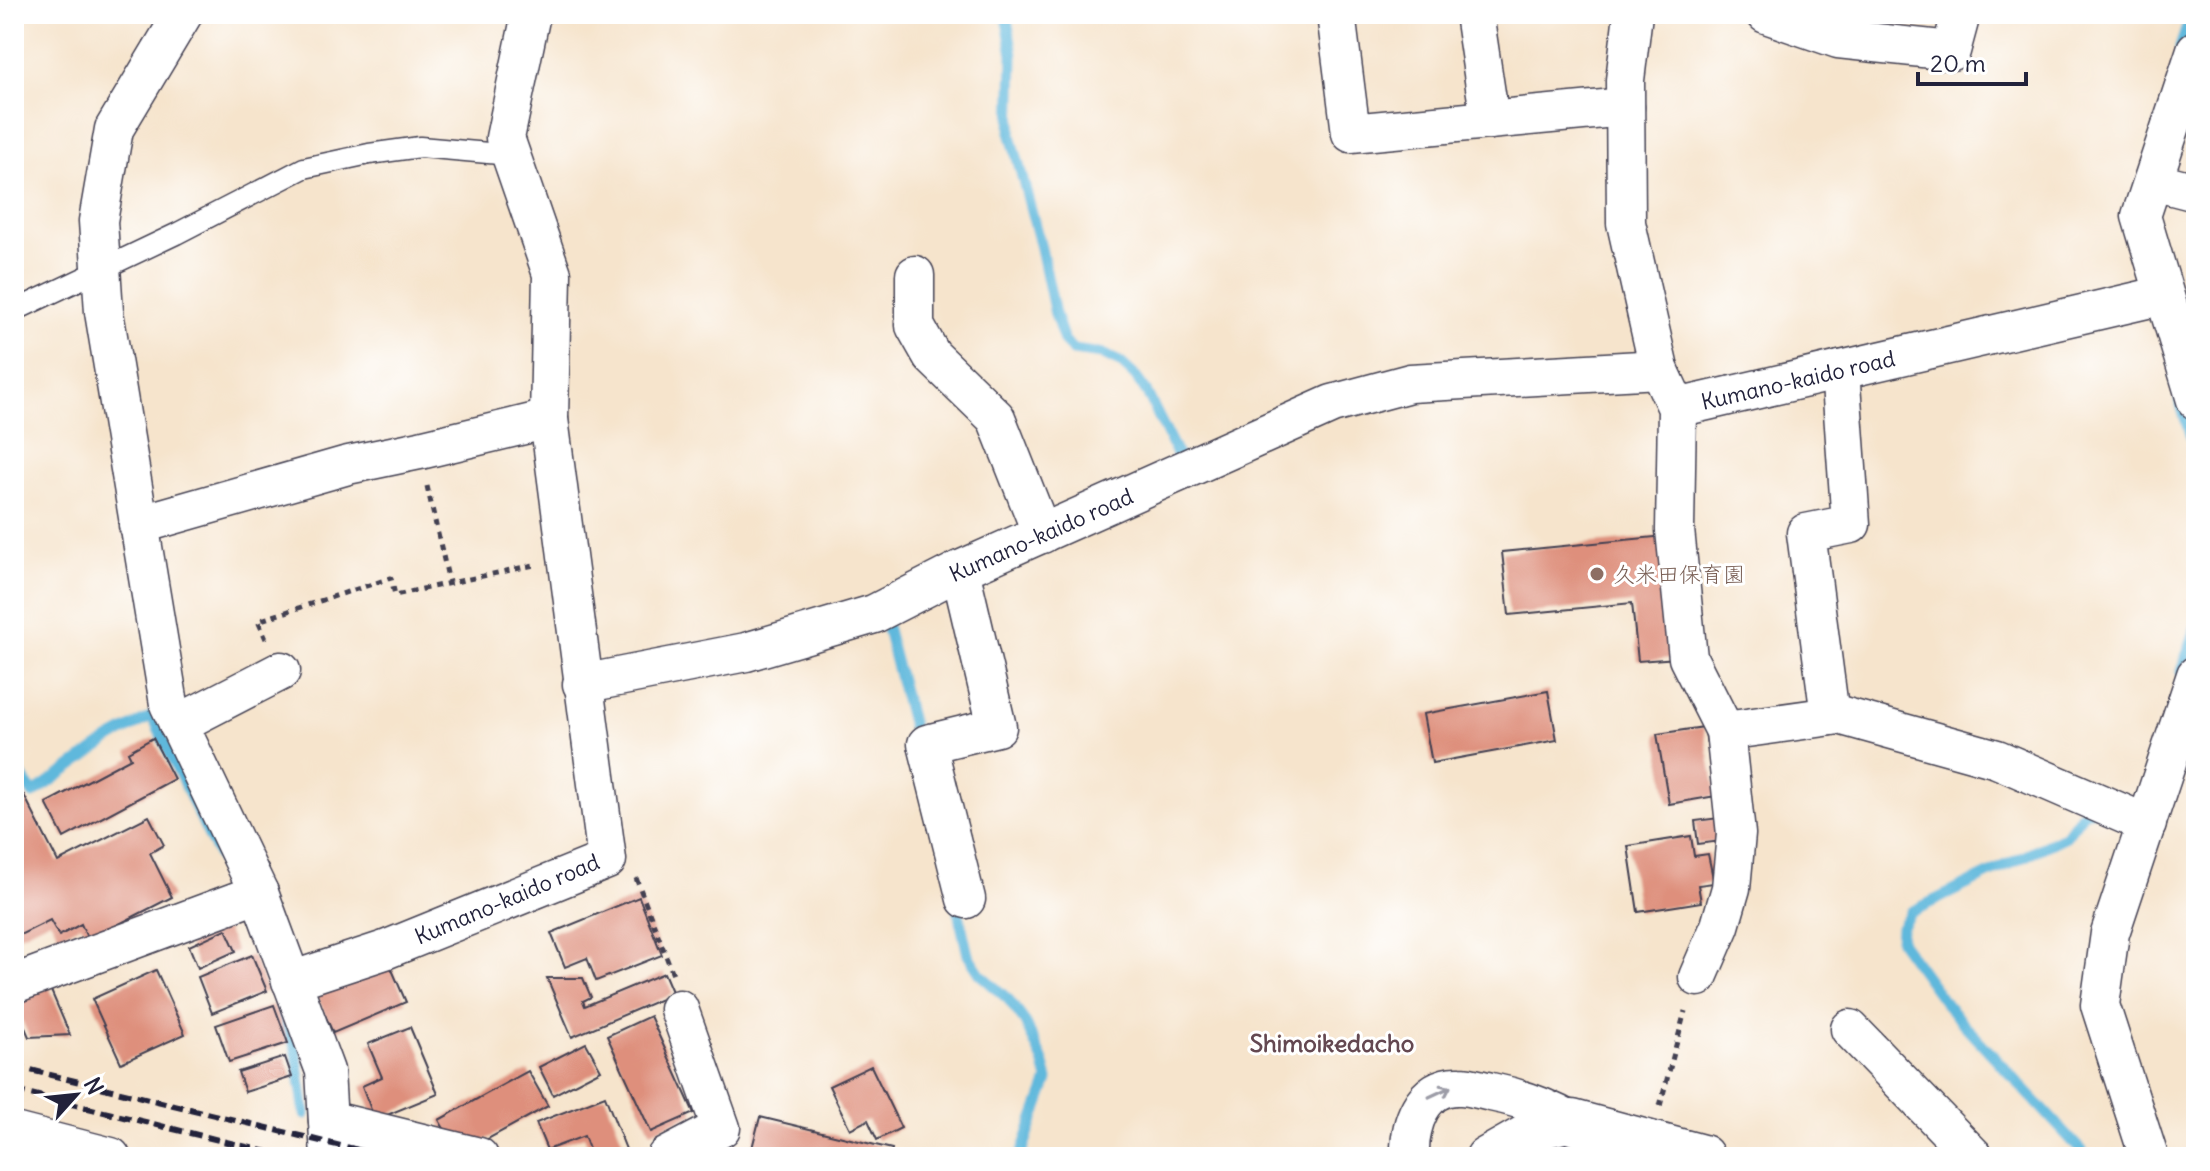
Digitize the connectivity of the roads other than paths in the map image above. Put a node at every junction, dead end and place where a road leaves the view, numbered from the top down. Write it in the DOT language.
graph roads {
  1 [pos="183,14"];
  2 [pos="531,14"];
  3 [pos="1336,14"];
  4 [pos="1474,14"];
  5 [pos="1633,14"];
  6 [pos="1766,14"];
  7 [pos="1961,14"];
  8 [pos="2196,50"];
  9 [pos="1625,107"];
  10 [pos="1490,120"];
  11 [pos="511,155"];
  12 [pos="2153,181"];
  13 [pos="2196,192"];
  14 [pos="101,268"];
  15 [pos="915,275"];
  16 [pos="2164,295"];
  17 [pos="14,311"];
  18 [pos="1659,369"];
  19 [pos="1840,370"];
  20 [pos="2196,400"];
  21 [pos="1677,408"];
  22 [pos="549,419"];
  23 [pos="138,525"];
  24 [pos="1042,534"];
  25 [pos="960,570"];
  26 [pos="281,671"];
  27 [pos="2196,675"];
  28 [pos="582,684"];
  29 [pos="1830,716"];
  30 [pos="178,724"];
  31 [pos="1725,731"];
  32 [pos="2147,824"];
  33 [pos="259,893"];
  34 [pos="966,899"];
  35 [pos="1698,977"];
  36 [pos="291,981"];
  37 [pos="14,984"];
  38 [pos="679,1009"];
  39 [pos="1850,1029"];
  40 [pos="1496,1093"];
  41 [pos="328,1120"];
  42 [pos="1572,1122"];
  43 [pos="14,1132"];
  44 [pos="1494,1152"];
  45 [pos="111,1157"];
  46 [pos="330,1157"];
  47 [pos="479,1157"];
  48 [pos="666,1157"];
  49 [pos="1410,1157"];
  50 [pos="1702,1157"];
  51 [pos="1974,1157"];
  52 [pos="2149,1157"];
  1 -- 14 [label="street"];
  2 -- 11 [label="street"];
  3 -- 10 [label="street"];
  4 -- 10 [label="street"];
  5 -- 9 [label="street"];
  6 -- 7 [label="street"];
  8 -- 12 [label="street"];
  9 -- 10 [label="street"];
  9 -- 18 [label="street"];
  11 -- 14 [label="lane"];
  11 -- 22 [label="street"];
  12 -- 13 [label="street"];
  12 -- 16 [label="street"];
  14 -- 17 [label="lane"];
  14 -- 23 [label="street"];
  15 -- 24 [label="street"];
  16 -- 19 [label="street, Kumano-kaido road"];
  16 -- 20 [label="street"];
  18 -- 21 [label="street, Kumano-kaido road"];
  18 -- 24 [label="street, Kumano-kaido road"];
  19 -- 21 [label="street, Kumano-kaido road"];
  19 -- 29 [label="street"];
  21 -- 31 [label="street"];
  22 -- 23 [label="street"];
  22 -- 28 [label="street"];
  23 -- 30 [label="street"];
  24 -- 25 [label="street, Kumano-kaido road"];
  25 -- 28 [label="street, Kumano-kaido road"];
  25 -- 34 [label="street"];
  26 -- 30 [label="street"];
  27 -- 32 [label="street"];
  28 -- 36 [label="street, Kumano-kaido road"];
  29 -- 31 [label="street"];
  29 -- 32 [label="street"];
  30 -- 33 [label="street"];
  31 -- 35 [label="street"];
  32 -- 52 [label="street"];
  33 -- 36 [label="street"];
  33 -- 37 [label="street"];
  36 -- 41 [label="street"];
  38 -- 48 [label="street"];
  39 -- 51 [label="street"];
  40 -- 42 [label="street"];
  40 -- 44 [label="street"];
  49 -- 40 [label="street, one-way"];
  41 -- 46 [label="street"];
  41 -- 47 [label="street"];
  42 -- 44 [label="street"];
  42 -- 50 [label="street"];
  43 -- 45 [label="street"];
}
